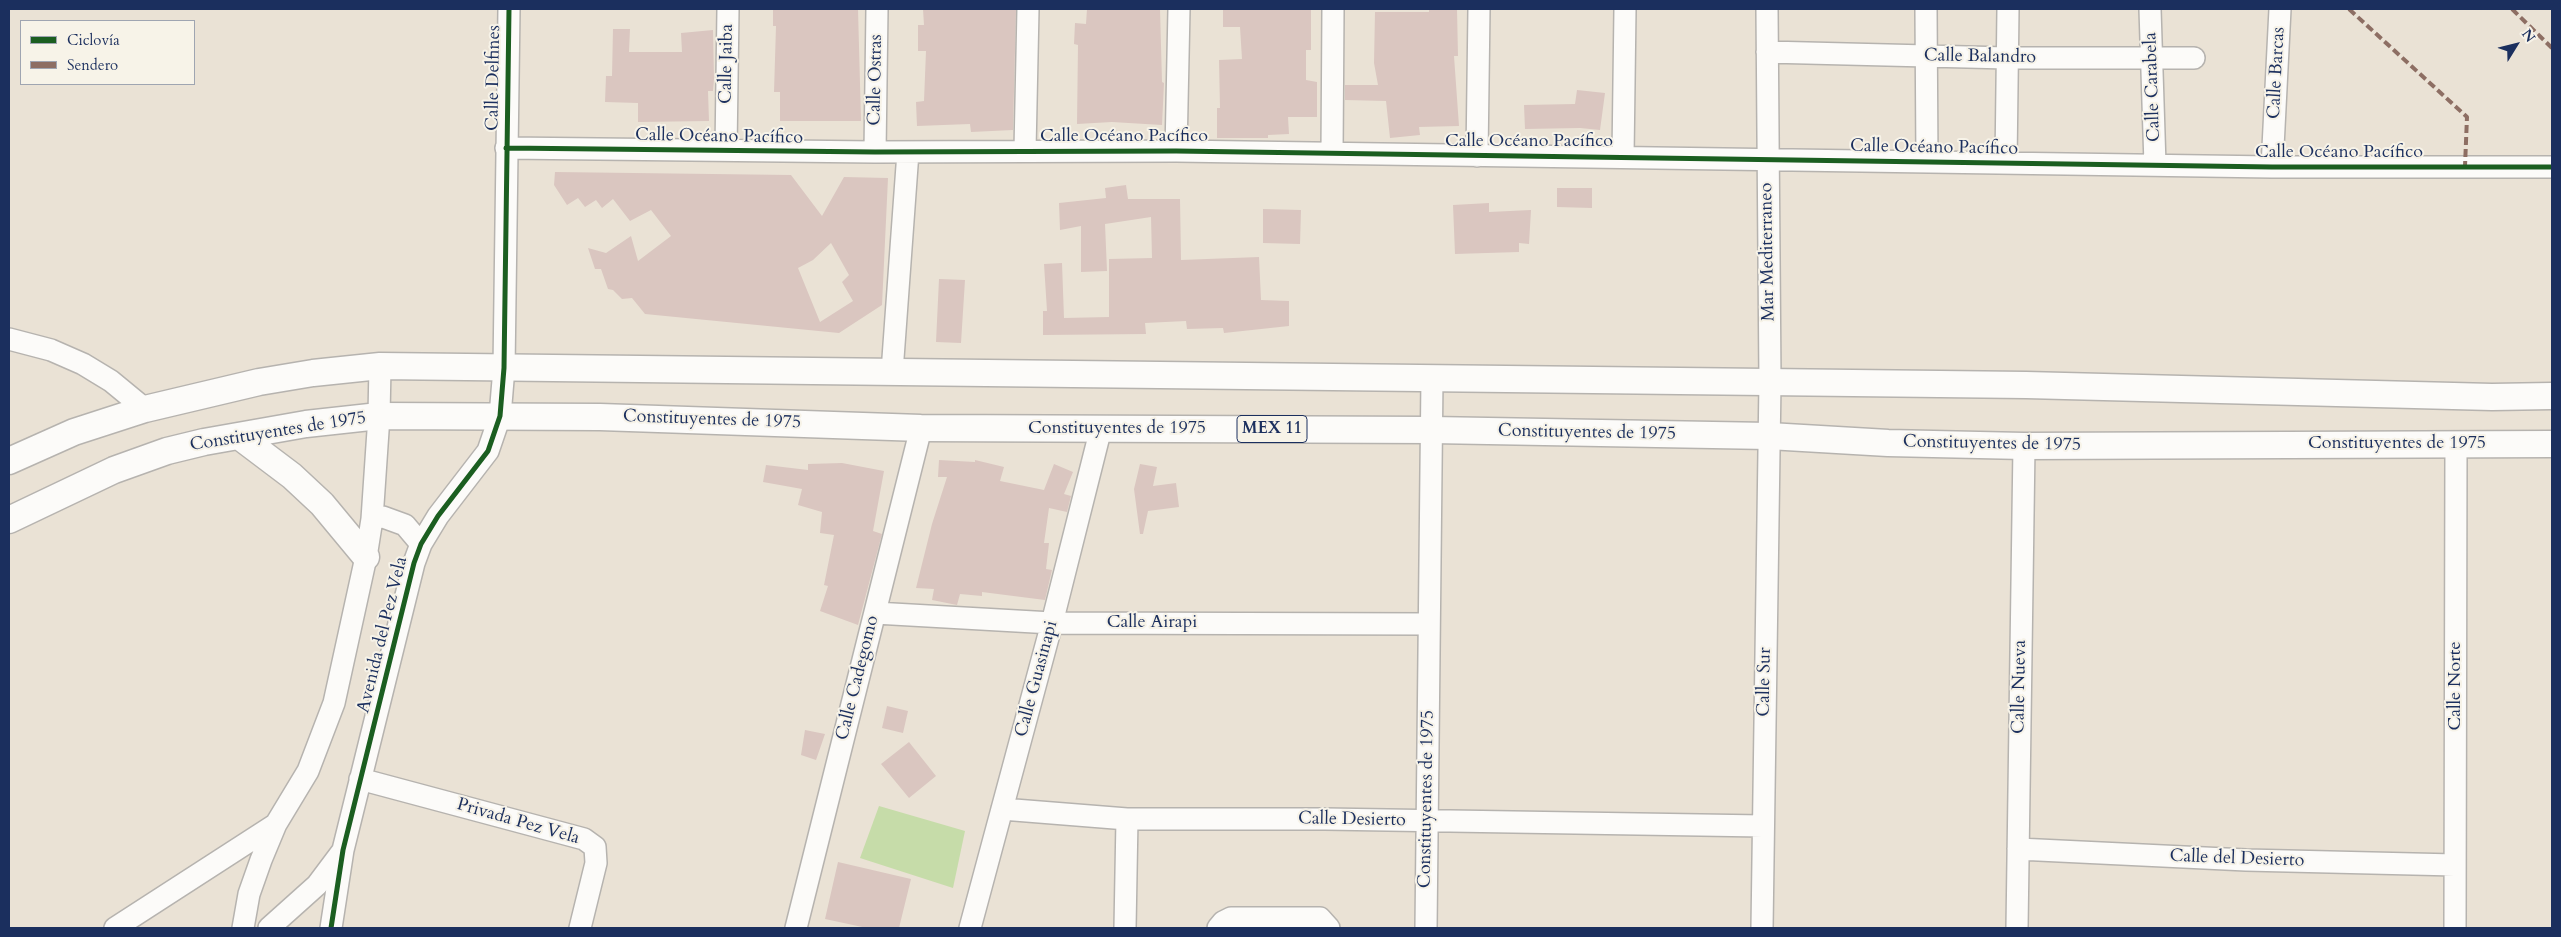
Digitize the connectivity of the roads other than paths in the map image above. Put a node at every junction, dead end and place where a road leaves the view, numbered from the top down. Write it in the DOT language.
graph roads {
  1 [pos="509,9"];
  2 [pos="728,9"];
  3 [pos="877,9"];
  4 [pos="1028,9"];
  5 [pos="1179,9"];
  6 [pos="1333,9"];
  7 [pos="1479,9"];
  8 [pos="1624,9"];
  9 [pos="1767,9"];
  10 [pos="1926,9"];
  11 [pos="2008,9"];
  12 [pos="2150,9"];
  13 [pos="2280,9"];
  14 [pos="1767,52"];
  15 [pos="1926,56"];
  16 [pos="2007,58"];
  17 [pos="2153,58"];
  18 [pos="2194,58"];
  19 [pos="506,148"];
  20 [pos="726,150"];
  21 [pos="1025,150"];
  22 [pos="1176,151"];
  23 [pos="875,152"];
  24 [pos="908,152"];
  25 [pos="1332,153"];
  26 [pos="1477,156"];
  27 [pos="1623,156"];
  28 [pos="1767,160"];
  29 [pos="1926,162"];
  30 [pos="2006,163"];
  31 [pos="2155,165"];
  32 [pos="2552,166"];
  33 [pos="2272,167"];
  34 [pos="9,339"];
  35 [pos="380,366"];
  36 [pos="504,368"];
  37 [pos="892,372"];
  38 [pos="1432,378"];
  39 [pos="1770,382"];
  40 [pos="2552,396"];
  41 [pos="145,409"];
  42 [pos="379,416"];
  43 [pos="500,416"];
  44 [pos="921,428"];
  45 [pos="1100,428"];
  46 [pos="1432,430"];
  47 [pos="239,436"];
  48 [pos="1769,436"];
  49 [pos="2456,443"];
  50 [pos="2552,444"];
  51 [pos="2024,446"];
  52 [pos="9,461"];
  53 [pos="372,519"];
  54 [pos="9,520"];
  55 [pos="421,544"];
  56 [pos="366,557"];
  57 [pos="875,613"];
  58 [pos="1052,623"];
  59 [pos="1429,624"];
  60 [pos="360,779"];
  61 [pos="1002,809"];
  62 [pos="1127,819"];
  63 [pos="1426,822"];
  64 [pos="276,824"];
  65 [pos="1763,826"];
  66 [pos="2018,849"];
  67 [pos="343,850"];
  68 [pos="2456,865"];
  69 [pos="115,928"];
  70 [pos="243,928"];
  71 [pos="269,928"];
  72 [pos="331,928"];
  73 [pos="580,928"];
  74 [pos="796,928"];
  75 [pos="970,928"];
  76 [pos="1124,928"];
  77 [pos="1218,928"];
  78 [pos="1329,928"];
  79 [pos="1426,928"];
  80 [pos="1762,928"];
  81 [pos="2017,928"];
  82 [pos="2455,928"];
  1 -- 19 [label="street, Calle Delfines"];
  2 -- 20 [label="street, Calle Jaiba"];
  3 -- 23 [label="street, Calle Ostras"];
  4 -- 21 [label="street"];
  5 -- 22 [label="street"];
  6 -- 25 [label="street"];
  7 -- 26 [label="street"];
  8 -- 27 [label="street"];
  9 -- 14 [label="street, Mar Mediterraneo"];
  10 -- 15 [label="street"];
  11 -- 16 [label="street"];
  12 -- 17 [label="street, Calle Carabela"];
  13 -- 33 [label="street, Calle Barcas"];
  14 -- 15 [label="street, Calle Balandro"];
  14 -- 28 [label="street, Mar Mediterraneo"];
  15 -- 16 [label="street, Calle Balandro"];
  15 -- 29 [label="street"];
  16 -- 17 [label="street, Calle Balandro"];
  16 -- 30 [label="street"];
  17 -- 18 [label="street, Calle Balandro"];
  17 -- 31 [label="street, Calle Carabela"];
  19 -- 20 [label="street, Calle Océano Pacífico"];
  19 -- 36 [label="street, Calle Delfines"];
  20 -- 23 [label="street, Calle Océano Pacífico"];
  21 -- 22 [label="street, Calle Océano Pacífico"];
  21 -- 24 [label="street, Calle Océano Pacífico"];
  22 -- 25 [label="street, Calle Océano Pacífico"];
  23 -- 24 [label="street, Calle Océano Pacífico"];
  24 -- 37 [label="street"];
  25 -- 26 [label="street, Calle Océano Pacífico"];
  26 -- 27 [label="street, Calle Océano Pacífico"];
  27 -- 28 [label="street, Calle Océano Pacífico"];
  28 -- 29 [label="street, Calle Océano Pacífico"];
  28 -- 39 [label="street, Mar Mediterraneo"];
  29 -- 30 [label="street, Calle Océano Pacífico"];
  30 -- 31 [label="street, Calle Océano Pacífico"];
  31 -- 33 [label="street, Calle Océano Pacífico"];
  32 -- 33 [label="street, Calle Océano Pacífico"];
  34 -- 41 [label="street"];
  35 -- 36 [label="main road"];
  35 -- 41 [label="main road"];
  35 -- 42 [label="street"];
  36 -- 37 [label="main road"];
  36 -- 43 [label="street, Avenida del Pez Vela"];
  37 -- 38 [label="main road"];
  38 -- 39 [label="main road"];
  38 -- 46 [label="street, Constituyentes de 1975"];
  39 -- 40 [label="main road"];
  39 -- 48 [label="street, Mar Mediterraneo"];
  41 -- 52 [label="main road"];
  42 -- 43 [label="main road, Constituyentes de 1975 / MEX 11"];
  42 -- 47 [label="main road, Constituyentes de 1975 / MEX 11"];
  42 -- 53 [label="street"];
  43 -- 44 [label="main road, Constituyentes de 1975 / MEX 11"];
  43 -- 55 [label="street, Avenida del Pez Vela"];
  44 -- 45 [label="main road, Constituyentes de 1975 / MEX 11"];
  44 -- 57 [label="street, Calle Cadegomo"];
  45 -- 46 [label="main road, Constituyentes de 1975 / MEX 11"];
  45 -- 58 [label="street, Calle Guasinapi"];
  46 -- 48 [label="main road, Constituyentes de 1975 / MEX 11"];
  46 -- 59 [label="street, Constituyentes de 1975"];
  47 -- 54 [label="main road, Constituyentes de 1975 / MEX 11"];
  47 -- 56 [label="main road"];
  48 -- 51 [label="main road, Constituyentes de 1975 / MEX 11"];
  48 -- 65 [label="street, Calle Sur"];
  49 -- 50 [label="main road, Constituyentes de 1975 / MEX 11"];
  49 -- 51 [label="main road, Constituyentes de 1975 / MEX 11"];
  49 -- 68 [label="street, Calle Norte"];
  51 -- 66 [label="street, Calle Nueva"];
  53 -- 55 [label="street"];
  53 -- 56 [label="street"];
  55 -- 60 [label="street, Avenida del Pez Vela"];
  56 -- 64 [label="street"];
  57 -- 58 [label="street, Calle Airapi"];
  57 -- 74 [label="street, Calle Cadegomo"];
  58 -- 59 [label="street, Calle Airapi"];
  58 -- 61 [label="street, Calle Guasinapi"];
  59 -- 63 [label="street, Constituyentes de 1975"];
  60 -- 67 [label="street, Avenida del Pez Vela"];
  60 -- 73 [label="street, Privada Pez Vela"];
  61 -- 62 [label="street, Calle Desierto"];
  61 -- 75 [label="street, Calle Guasinapi"];
  62 -- 63 [label="street, Calle Desierto"];
  62 -- 76 [label="street"];
  63 -- 65 [label="street, Calle Desierto"];
  63 -- 79 [label="street, Constituyentes de 1975"];
  64 -- 69 [label="street"];
  64 -- 70 [label="street"];
  65 -- 80 [label="street, Calle Sur"];
  66 -- 68 [label="street, Calle del Desierto"];
  66 -- 81 [label="street, Calle Nueva"];
  67 -- 71 [label="street"];
  67 -- 72 [label="street, Avenida del Pez Vela"];
  68 -- 82 [label="street, Calle Norte"];
  77 -- 78 [label="street"];
}
